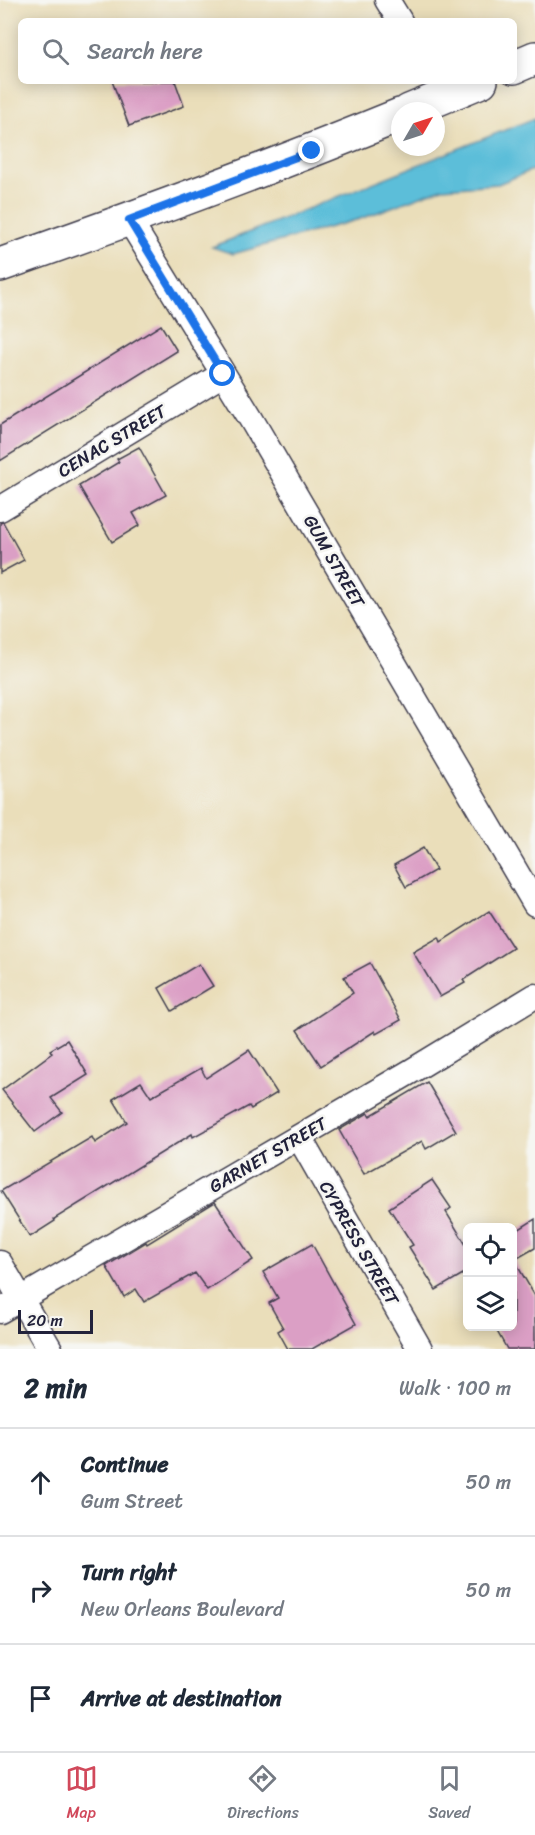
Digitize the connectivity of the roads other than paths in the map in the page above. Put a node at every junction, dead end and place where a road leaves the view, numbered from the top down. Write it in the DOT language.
graph roads {
  1 [pos="387,0"];
  2 [pos="398,18"];
  3 [pos="535,58"];
  4 [pos="517,66"];
  5 [pos="465,84"];
  6 [pos="443,88"];
  7 [pos="422,102"];
  8 [pos="391,119"];
  9 [pos="129,220"];
  10 [pos="0,265"];
  11 [pos="223,374"];
  12 [pos="0,509"];
  13 [pos="535,904"];
  14 [pos="535,996"];
  15 [pos="298,1137"];
  16 [pos="0,1263"];
  17 [pos="21,1299"];
  18 [pos="0,1311"];
  19 [pos="50,1349"];
  20 [pos="420,1349"];
  1 -- 2 [label="street"];
  3 -- 4 [label="main road"];
  5 -- 6 [label="main road"];
  6 -- 7 [label="main road"];
  8 -- 9 [label="main road"];
  9 -- 10 [label="main road"];
  9 -- 11 [label="street, GUM STREET"];
  11 -- 12 [label="street, CENAC STREET"];
  11 -- 13 [label="street, GUM STREET"];
  14 -- 15 [label="street, GARNET STREET"];
  15 -- 17 [label="street, GARNET STREET"];
  15 -- 20 [label="street, CYPRESS STREET"];
  16 -- 17 [label="street"];
  17 -- 18 [label="street, GARNET STREET"];
  17 -- 19 [label="street"];
}
